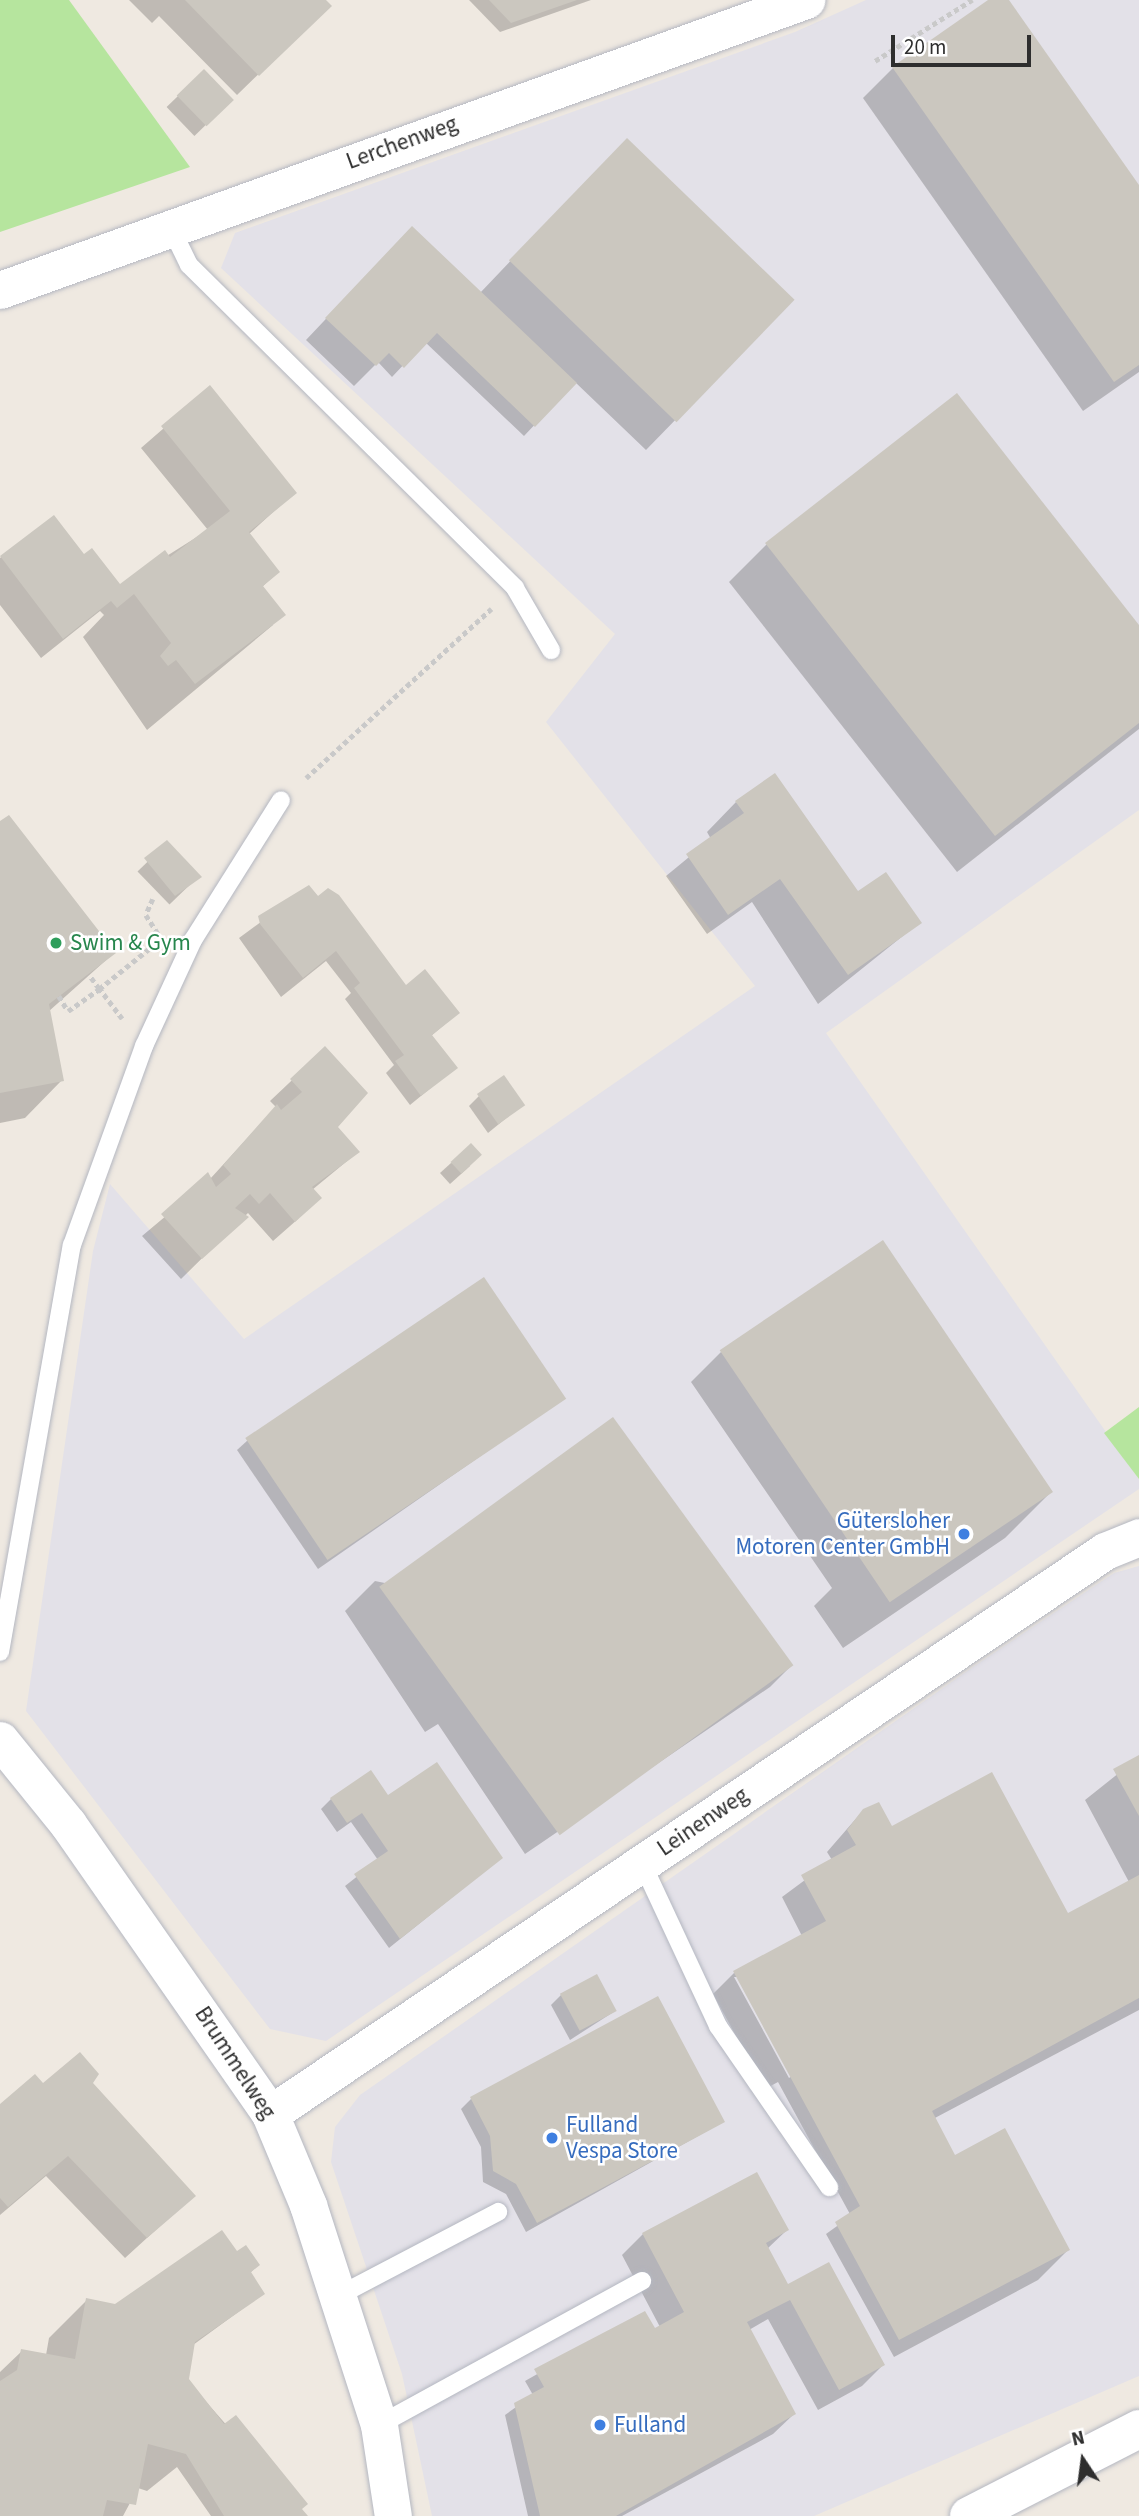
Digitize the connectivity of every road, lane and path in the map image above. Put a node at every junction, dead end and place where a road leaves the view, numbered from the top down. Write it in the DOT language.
graph roads {
  1 [pos="972,0"];
  2 [pos="783,4"];
  3 [pos="875,61"];
  4 [pos="170,226"];
  5 [pos="0,290"];
  6 [pos="515,588"];
  7 [pos="551,650"];
  8 [pos="281,800"];
  9 [pos="153,899"];
  10 [pos="89,975"];
  11 [pos="99,989"];
  12 [pos="59,996"];
  13 [pos="144,1046"];
  14 [pos="1139,1537"];
  15 [pos="0,1652"];
  16 [pos="0,1740"];
  17 [pos="642,1863"];
  18 [pos="270,2114"];
  19 [pos="829,2187"];
  20 [pos="498,2212"];
  21 [pos="642,2281"];
  22 [pos="338,2296"];
  23 [pos="379,2425"];
  24 [pos="1139,2429"];
  25 [pos="393,2516"];
  26 [pos="969,2516"];
  1 -- 3 [label="path"];
  2 -- 4 [label="street, Lerchenweg"];
  4 -- 5 [label="street, Lerchenweg"];
  4 -- 6 [label="lane"];
  6 -- 7 [label="lane"];
  6 -- 8 [label="path"];
  8 -- 13 [label="lane"];
  9 -- 11 [label="path"];
  10 -- 11 [label="path"];
  11 -- 12 [label="path"];
  11 -- 13 [label="path"];
  13 -- 15 [label="lane"];
  14 -- 17 [label="street, Leinenweg"];
  16 -- 18 [label="street, Brummelweg"];
  17 -- 18 [label="street, Leinenweg"];
  17 -- 19 [label="lane"];
  18 -- 22 [label="street, Brummelweg"];
  20 -- 22 [label="lane"];
  21 -- 23 [label="lane"];
  22 -- 23 [label="street, Brummelweg"];
  23 -- 25 [label="street, Brummelweg"];
  24 -- 26 [label="main road"];
}
